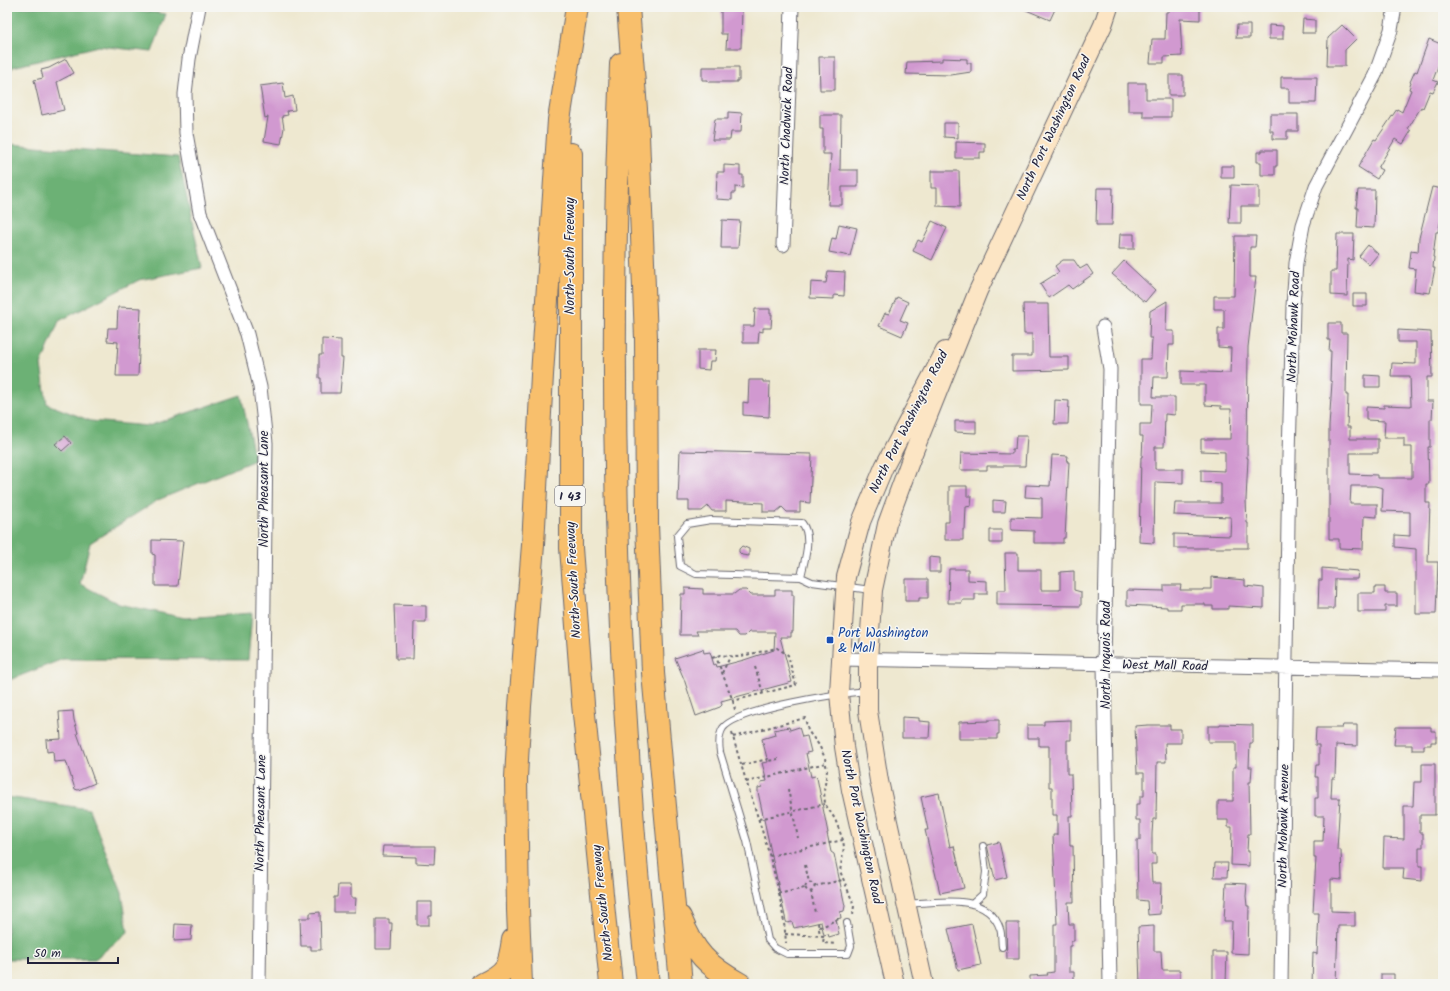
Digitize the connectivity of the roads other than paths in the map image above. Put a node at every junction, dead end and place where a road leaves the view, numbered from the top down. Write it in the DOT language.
graph roads {
  1 [pos="199,7"];
  2 [pos="579,7"];
  3 [pos="623,7"];
  4 [pos="628,7"];
  5 [pos="792,7"];
  6 [pos="1110,7"];
  7 [pos="1395,7"];
  8 [pos="783,246"];
  9 [pos="978,291"];
  10 [pos="1103,326"];
  11 [pos="801,577"];
  12 [pos="845,587"];
  13 [pos="873,590"];
  14 [pos="840,659"];
  15 [pos="868,659"];
  16 [pos="1104,665"];
  17 [pos="1287,667"];
  18 [pos="1443,670"];
  19 [pos="868,690"];
  20 [pos="839,693"];
  21 [pos="893,844"];
  22 [pos="983,846"];
  23 [pos="864,850"];
  24 [pos="673,896"];
  25 [pos="906,904"];
  26 [pos="972,904"];
  27 [pos="518,910"];
  28 [pos="878,910"];
  29 [pos="847,920"];
  30 [pos="1002,947"];
  31 [pos="259,984"];
  32 [pos="483,984"];
  33 [pos="522,984"];
  34 [pos="611,984"];
  35 [pos="648,984"];
  36 [pos="681,984"];
  37 [pos="740,984"];
  38 [pos="895,984"];
  39 [pos="924,984"];
  40 [pos="1110,984"];
  41 [pos="1281,984"];
  1 -- 31 [label="street, North Pheasant Lane"];
  2 -- 27 [label="highway"];
  2 -- 34 [label="highway, North-South Freeway / I 43"];
  3 -- 35 [label="highway"];
  4 -- 24 [label="highway"];
  5 -- 8 [label="street, North Chadwick Road"];
  6 -- 9 [label="main road, North Port Washington Road"];
  7 -- 17 [label="street, North Mohawk Road"];
  9 -- 12 [label="main road, North Port Washington Road"];
  9 -- 13 [label="main road, North Port Washington Road"];
  10 -- 16 [label="street, North Iroquois Road"];
  11 -- 11 [label="lane"];
  11 -- 12 [label="lane"];
  12 -- 13 [label="lane"];
  12 -- 14 [label="main road, North Port Washington Road"];
  13 -- 15 [label="main road, North Port Washington Road"];
  14 -- 15 [label="street, West Mall Road"];
  14 -- 20 [label="main road, North Port Washington Road"];
  15 -- 16 [label="street, West Mall Road"];
  15 -- 19 [label="main road, North Port Washington Road"];
  16 -- 17 [label="street, West Mall Road"];
  16 -- 40 [label="street, North Iroquois Road"];
  17 -- 18 [label="street, West Mall Road"];
  17 -- 41 [label="street, North Mohawk Avenue"];
  19 -- 20 [label="lane"];
  19 -- 21 [label="main road, North Port Washington Road"];
  20 -- 23 [label="main road, North Port Washington Road"];
  20 -- 29 [label="lane"];
  21 -- 23 [label="main road"];
  21 -- 25 [label="main road, North Port Washington Road"];
  22 -- 26 [label="lane"];
  23 -- 28 [label="main road, North Port Washington Road"];
  24 -- 36 [label="highway"];
  24 -- 37 [label="highway"];
  25 -- 26 [label="lane"];
  25 -- 28 [label="main road"];
  25 -- 39 [label="main road, North Port Washington Road"];
  26 -- 30 [label="lane"];
  27 -- 32 [label="highway"];
  27 -- 33 [label="highway"];
  28 -- 38 [label="main road, North Port Washington Road"];
}
